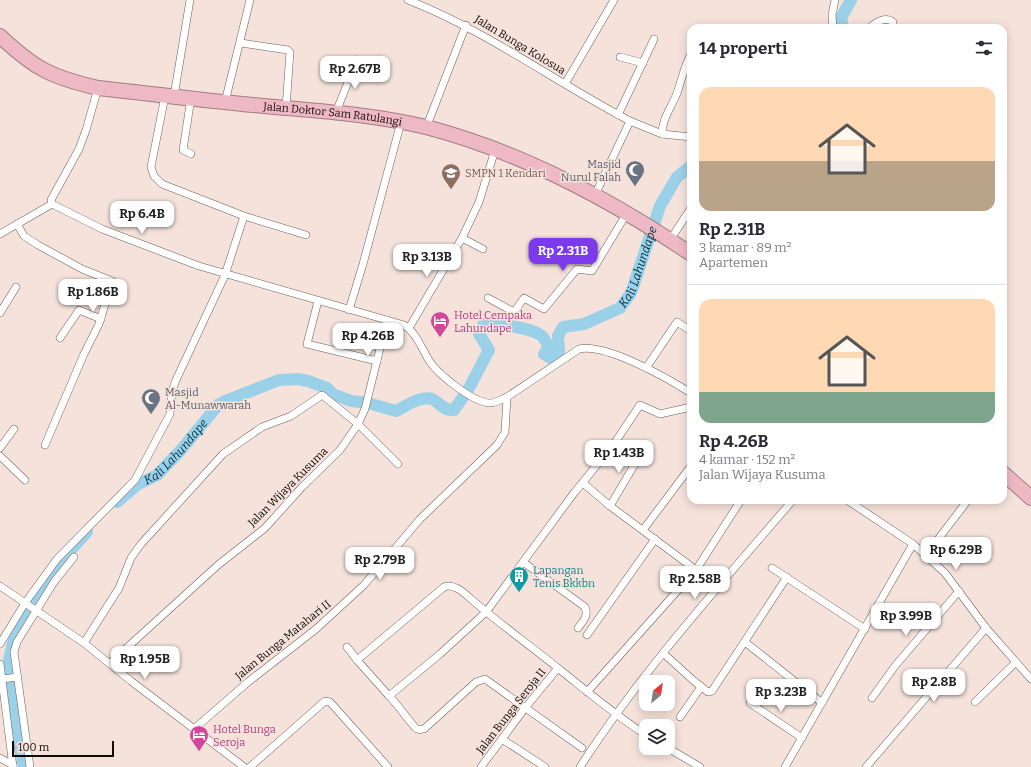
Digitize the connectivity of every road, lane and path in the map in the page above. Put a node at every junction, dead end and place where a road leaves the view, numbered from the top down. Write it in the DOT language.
graph roads {
  1 [pos="190,0"];
  2 [pos="250,0"];
  3 [pos="408,0"];
  4 [pos="614,0"];
  5 [pos="835,0"];
  6 [pos="833,24"];
  7 [pos="874,24"];
  8 [pos="892,24"];
  9 [pos="466,26"];
  10 [pos="0,36"];
  11 [pos="654,39"];
  12 [pos="241,43"];
  13 [pos="620,57"];
  14 [pos="357,60"];
  15 [pos="643,63"];
  16 [pos="687,63"];
  17 [pos="565,84"];
  18 [pos="98,88"];
  19 [pos="170,96"];
  20 [pos="191,97"];
  21 [pos="225,102"];
  22 [pos="286,108"];
  23 [pos="336,112"];
  24 [pos="618,115"];
  25 [pos="630,121"];
  26 [pos="401,122"];
  27 [pos="426,128"];
  28 [pos="662,134"];
  29 [pos="687,137"];
  30 [pos="496,150"];
  31 [pos="191,154"];
  32 [pos="595,195"];
  33 [pos="52,204"];
  34 [pos="687,212"];
  35 [pos="626,213"];
  36 [pos="244,216"];
  37 [pos="17,224"];
  38 [pos="0,234"];
  39 [pos="306,235"];
  40 [pos="664,236"];
  41 [pos="462,238"];
  42 [pos="483,249"];
  43 [pos="687,251"];
  44 [pos="225,275"];
  45 [pos="16,287"];
  46 [pos="488,298"];
  47 [pos="318,301"];
  48 [pos="349,310"];
  49 [pos="0,313"];
  50 [pos="101,319"];
  51 [pos="387,320"];
  52 [pos="409,328"];
  53 [pos="687,328"];
  54 [pos="60,338"];
  55 [pos="377,361"];
  56 [pos="646,368"];
  57 [pos="687,391"];
  58 [pos="507,397"];
  59 [pos="687,408"];
  60 [pos="358,424"];
  61 [pos="14,429"];
  62 [pos="614,444"];
  63 [pos="45,445"];
  64 [pos="0,448"];
  65 [pos="0,456"];
  66 [pos="398,464"];
  67 [pos="687,471"];
  68 [pos="1007,477"];
  69 [pos="25,480"];
  70 [pos="583,483"];
  71 [pos="1031,498"];
  72 [pos="738,504"];
  73 [pos="790,504"];
  74 [pos="852,504"];
  75 [pos="965,504"];
  76 [pos="610,506"];
  77 [pos="643,530"];
  78 [pos="655,540"];
  79 [pos="913,544"];
  80 [pos="926,555"];
  81 [pos="74,557"];
  82 [pos="523,562"];
  83 [pos="772,568"];
  84 [pos="696,570"];
  85 [pos="787,578"];
  86 [pos="0,586"];
  87 [pos="959,591"];
  88 [pos="25,604"];
  89 [pos="37,611"];
  90 [pos="486,612"];
  91 [pos="578,628"];
  92 [pos="986,628"];
  93 [pos="866,629"];
  94 [pos="587,635"];
  95 [pos="745,642"];
  96 [pos="84,643"];
  97 [pos="0,644"];
  98 [pos="347,647"];
  99 [pos="663,654"];
  100 [pos="357,660"];
  101 [pos="1016,662"];
  102 [pos="110,663"];
  103 [pos="0,664"];
  104 [pos="558,668"];
  105 [pos="17,677"];
  106 [pos="4,679"];
  107 [pos="1031,679"];
  108 [pos="701,687"];
  109 [pos="587,692"];
  110 [pos="390,696"];
  111 [pos="872,698"];
  112 [pos="750,702"];
  113 [pos="975,702"];
  114 [pos="822,703"];
  115 [pos="525,708"];
  116 [pos="615,715"];
  117 [pos="680,718"];
  118 [pos="194,729"];
  119 [pos="639,731"];
  120 [pos="802,738"];
  121 [pos="502,739"];
  122 [pos="582,748"];
  123 [pos="675,752"];
  124 [pos="0,758"];
  125 [pos="13,766"];
  126 [pos="30,767"];
  127 [pos="244,767"];
  128 [pos="250,767"];
  129 [pos="388,767"];
  130 [pos="481,767"];
  131 [pos="545,767"];
  132 [pos="580,767"];
  133 [pos="700,767"];
  134 [pos="785,767"];
  135 [pos="866,767"];
  1 -- 19 [label="street"];
  2 -- 12 [label="street"];
  3 -- 9 [label="street, Jalan Bunga Kolosua"];
  4 -- 17 [label="street"];
  5 -- 6 [label="street"];
  7 -- 8 [label="street"];
  9 -- 17 [label="street, Jalan Bunga Kolosua"];
  9 -- 27 [label="street"];
  10 -- 18 [label="highway, Jalan Doktor Sam Ratulangi"];
  11 -- 15 [label="street"];
  12 -- 21 [label="street"];
  12 -- 22 [label="street"];
  13 -- 15 [label="street"];
  14 -- 23 [label="street"];
  15 -- 24 [label="street"];
  16 -- 28 [label="street"];
  17 -- 24 [label="street, Jalan Bunga Kolosua"];
  18 -- 19 [label="highway, Jalan Doktor Sam Ratulangi"];
  18 -- 33 [label="street"];
  19 -- 20 [label="highway, Jalan Doktor Sam Ratulangi"];
  19 -- 36 [label="street"];
  20 -- 21 [label="highway, Jalan Doktor Sam Ratulangi"];
  20 -- 31 [label="street"];
  21 -- 22 [label="highway, Jalan Doktor Sam Ratulangi"];
  22 -- 23 [label="highway, Jalan Doktor Sam Ratulangi"];
  23 -- 26 [label="highway, Jalan Doktor Sam Ratulangi"];
  24 -- 25 [label="street, Jalan Bunga Kolosua"];
  25 -- 28 [label="street, Jalan Bunga Kolosua"];
  25 -- 32 [label="street"];
  26 -- 27 [label="highway, Jalan Doktor Sam Ratulangi"];
  26 -- 48 [label="street"];
  27 -- 30 [label="highway, Jalan Doktor Sam Ratulangi"];
  28 -- 29 [label="street, Jalan Bunga Kolosua"];
  30 -- 32 [label="highway, Jalan Doktor Sam Ratulangi"];
  30 -- 41 [label="street"];
  32 -- 35 [label="highway, Jalan Doktor Sam Ratulangi"];
  33 -- 37 [label="street"];
  33 -- 44 [label="street"];
  34 -- 40 [label="street"];
  35 -- 40 [label="highway, Jalan Doktor Sam Ratulangi"];
  35 -- 46 [label="street"];
  36 -- 39 [label="street"];
  36 -- 44 [label="street"];
  37 -- 38 [label="street"];
  37 -- 50 [label="street"];
  40 -- 43 [label="highway, Jalan Doktor Sam Ratulangi"];
  41 -- 42 [label="street"];
  41 -- 52 [label="street"];
  44 -- 47 [label="street"];
  44 -- 88 [label="street"];
  45 -- 49 [label="street"];
  47 -- 48 [label="street"];
  47 -- 55 [label="street"];
  48 -- 51 [label="street"];
  50 -- 54 [label="street"];
  50 -- 63 [label="street"];
  51 -- 52 [label="street"];
  51 -- 55 [label="street, Jalan Wijaya Kusuma"];
  52 -- 58 [label="street"];
  53 -- 56 [label="street"];
  55 -- 60 [label="street, Jalan Wijaya Kusuma"];
  56 -- 57 [label="street"];
  56 -- 58 [label="street"];
  58 -- 118 [label="street, Jalan Bunga Matahari II"];
  59 -- 62 [label="street"];
  60 -- 66 [label="street"];
  60 -- 96 [label="street"];
  60 -- 102 [label="street, Jalan Wijaya Kusuma"];
  61 -- 64 [label="street"];
  62 -- 70 [label="street"];
  62 -- 76 [label="street"];
  65 -- 69 [label="street"];
  67 -- 77 [label="street"];
  68 -- 71 [label="highway"];
  70 -- 76 [label="street"];
  70 -- 82 [label="street"];
  72 -- 84 [label="street"];
  73 -- 99 [label="street"];
  74 -- 79 [label="street"];
  75 -- 80 [label="street"];
  76 -- 77 [label="street"];
  77 -- 78 [label="street"];
  78 -- 84 [label="street"];
  78 -- 94 [label="street"];
  79 -- 80 [label="street"];
  79 -- 93 [label="street"];
  80 -- 87 [label="street"];
  81 -- 89 [label="street"];
  82 -- 90 [label="street"];
  82 -- 91 [label="street"];
  83 -- 85 [label="street"];
  84 -- 109 [label="street"];
  85 -- 93 [label="street"];
  85 -- 95 [label="street"];
  86 -- 88 [label="street"];
  87 -- 92 [label="street"];
  87 -- 111 [label="street"];
  88 -- 89 [label="street"];
  88 -- 97 [label="street"];
  89 -- 96 [label="street"];
  89 -- 105 [label="street"];
  90 -- 100 [label="street"];
  90 -- 104 [label="street"];
  90 -- 110 [label="street"];
  92 -- 101 [label="street"];
  92 -- 135 [label="street"];
  93 -- 114 [label="street"];
  95 -- 108 [label="street"];
  95 -- 114 [label="street"];
  96 -- 102 [label="street"];
  98 -- 100 [label="street"];
  99 -- 108 [label="street"];
  99 -- 116 [label="street"];
  100 -- 110 [label="street"];
  101 -- 107 [label="street"];
  101 -- 113 [label="street"];
  102 -- 118 [label="street"];
  103 -- 106 [label="street"];
  104 -- 109 [label="street"];
  104 -- 115 [label="street, Jalan Bunga Seroja II"];
  105 -- 106 [label="street"];
  105 -- 126 [label="street"];
  106 -- 125 [label="street"];
  108 -- 117 [label="street"];
  109 -- 116 [label="street"];
  110 -- 115 [label="street"];
  112 -- 120 [label="street"];
  114 -- 120 [label="street"];
  115 -- 121 [label="street, Jalan Bunga Seroja II"];
  115 -- 122 [label="street"];
  116 -- 119 [label="street"];
  116 -- 132 [label="street"];
  118 -- 127 [label="street"];
  120 -- 134 [label="street"];
  121 -- 130 [label="street, Jalan Bunga Seroja II"];
  121 -- 131 [label="street"];
  123 -- 133 [label="street"];
  124 -- 125 [label="street"];
  128 -- 129 [label="street"];
}
